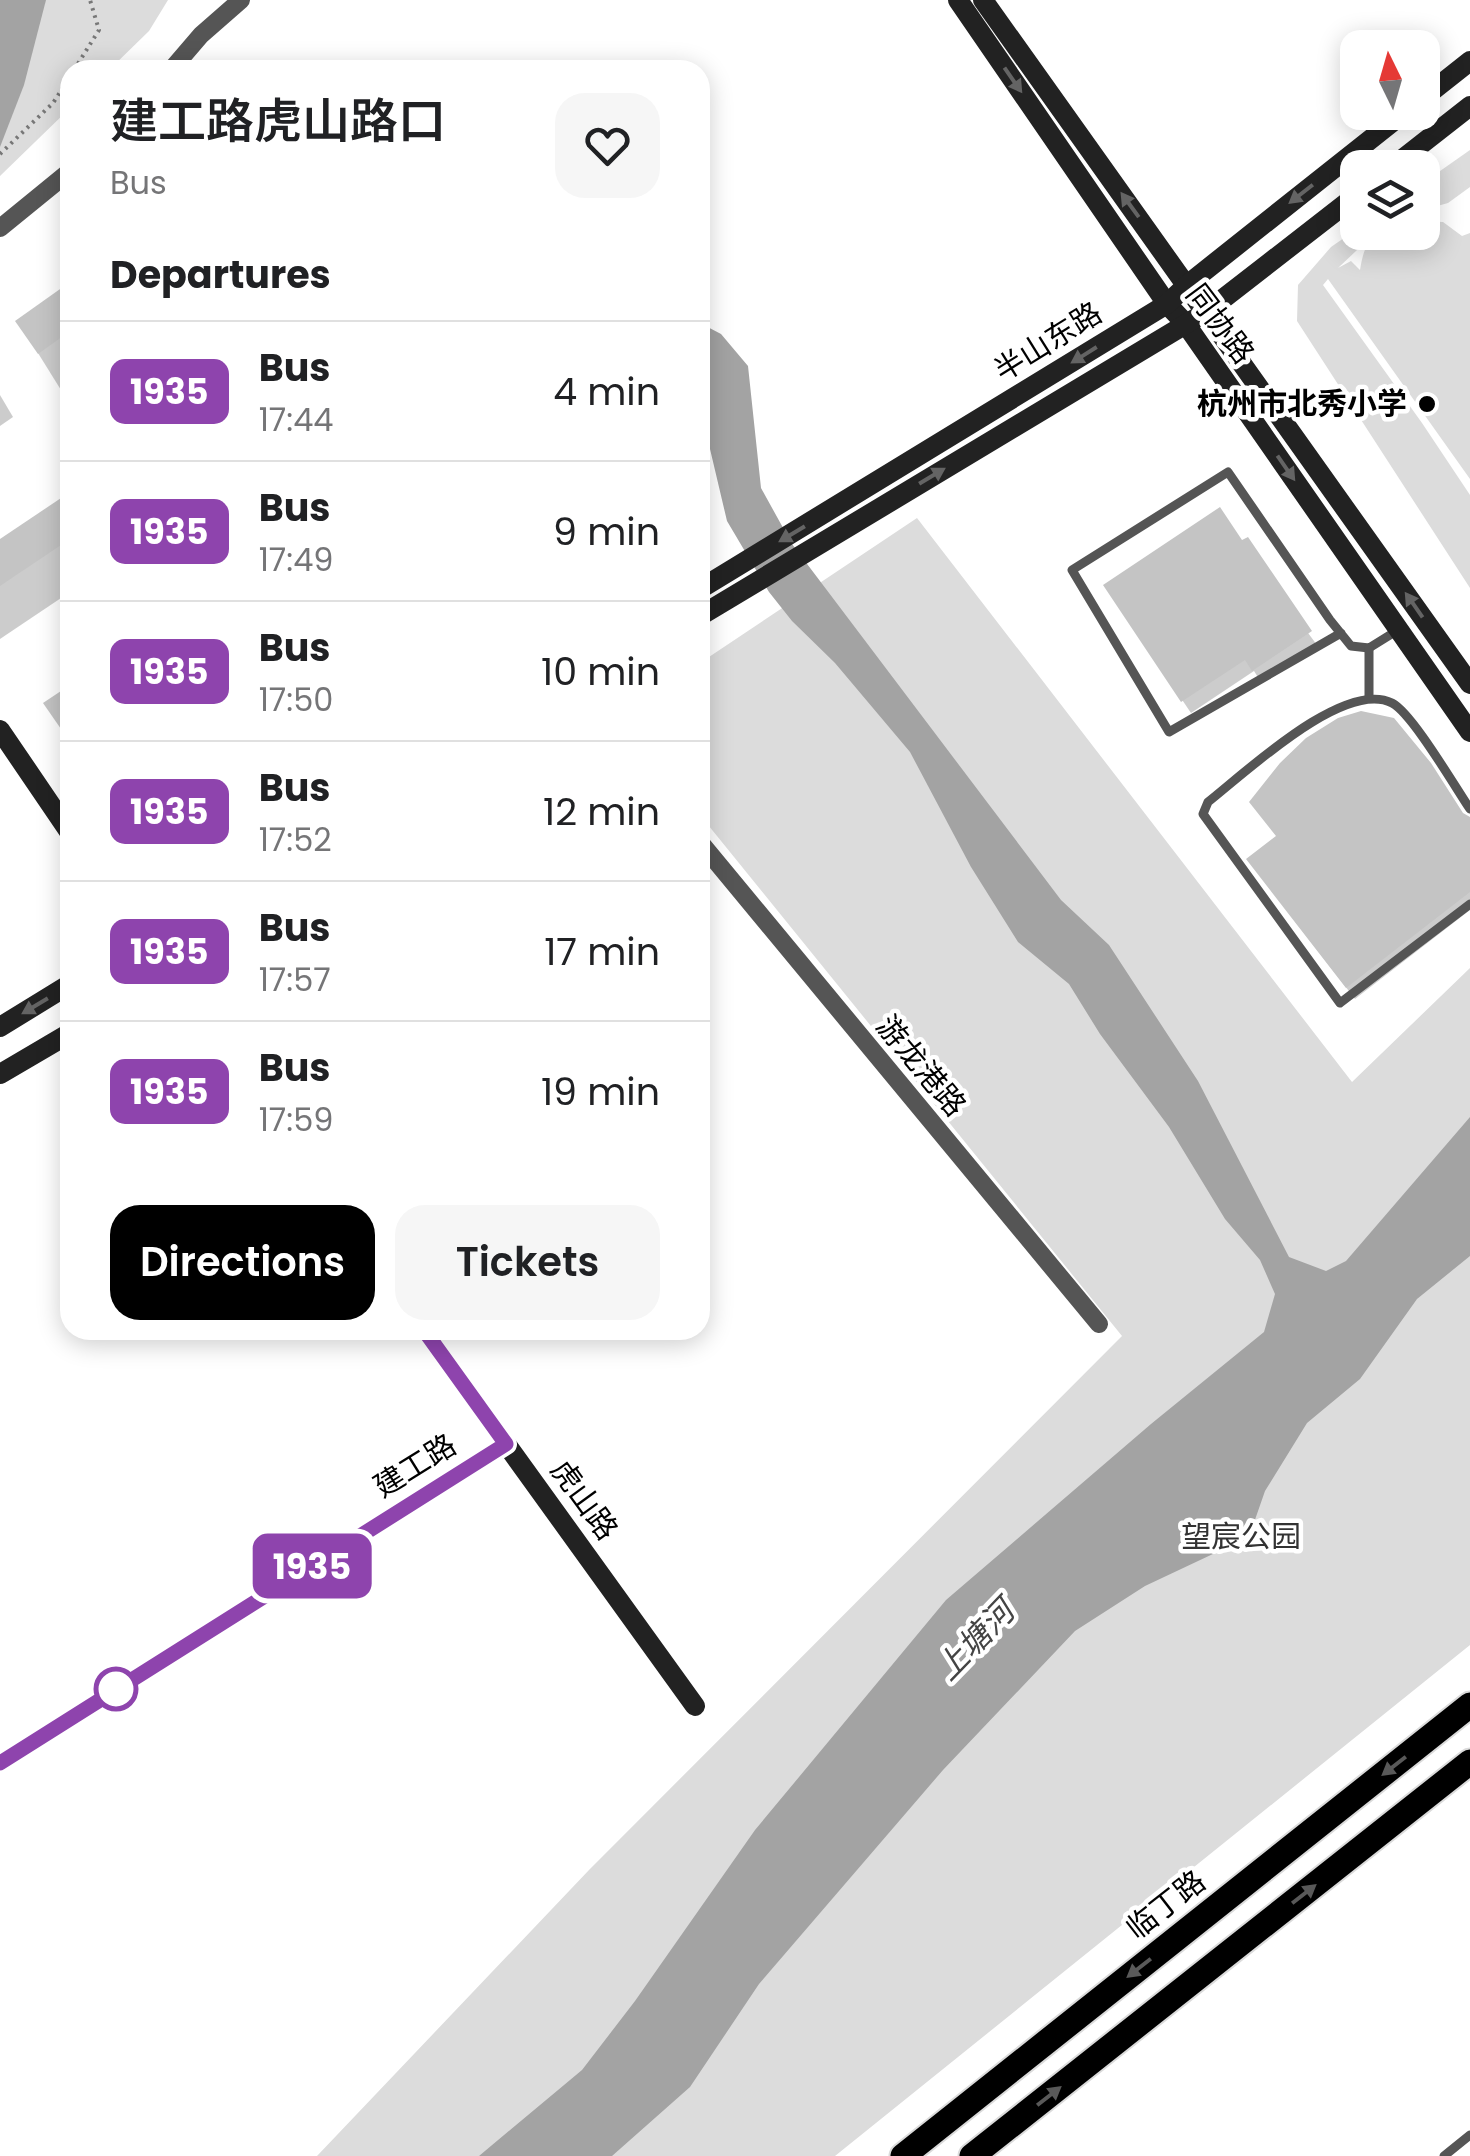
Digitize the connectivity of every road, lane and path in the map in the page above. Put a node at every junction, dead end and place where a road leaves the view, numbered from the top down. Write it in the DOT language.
graph roads {
  1 [pos="90,0"];
  2 [pos="241,0"];
  3 [pos="958,0"];
  4 [pos="983,0"];
  5 [pos="80,60"];
  6 [pos="180,60"];
  7 [pos="1470,62"];
  8 [pos="1440,85"];
  9 [pos="60,93"];
  10 [pos="1470,106"];
  11 [pos="1382,130"];
  12 [pos="1414,150"];
  13 [pos="0,154"];
  14 [pos="60,179"];
  15 [pos="1340,208"];
  16 [pos="0,228"];
  17 [pos="1186,284"];
  18 [pos="1167,304"];
  19 [pos="1206,312"];
  20 [pos="1184,323"];
  21 [pos="710,583"];
  22 [pos="710,610"];
  23 [pos="1399,630"];
  24 [pos="1341,633"];
  25 [pos="1369,648"];
  26 [pos="1470,684"];
  27 [pos="1369,698"];
  28 [pos="0,730"];
  29 [pos="1470,732"];
  30 [pos="1470,810"];
  31 [pos="60,818"];
  32 [pos="710,854"];
  33 [pos="1470,904"];
  34 [pos="60,990"];
  35 [pos="0,1027"];
  36 [pos="60,1039"];
  37 [pos="0,1074"];
  38 [pos="1099,1324"];
  39 [pos="431,1340"];
  40 [pos="506,1444"];
  41 [pos="695,1706"];
  42 [pos="1470,1706"];
  43 [pos="1470,1762"];
  44 [pos="0,1763"];
  45 [pos="1470,2135"];
  46 [pos="903,2156"];
  47 [pos="972,2156"];
  48 [pos="1444,2156"];
  1 -- 5 [label="path"];
  2 -- 6 [label="street"];
  3 -- 18 [label="main road, 同协路, one-way"];
  17 -- 4 [label="main road, 同协路, one-way"];
  7 -- 8 [label="main road"];
  9 -- 13 [label="path"];
  10 -- 12 [label="main road"];
  11 -- 17 [label="main road, 半山东路, one-way"];
  14 -- 16 [label="street"];
  15 -- 19 [label="main road, 半山东路"];
  17 -- 18 [label="main road, 半山东路"];
  17 -- 19 [label="main road, 同协路"];
  18 -- 20 [label="main road, 同协路"];
  18 -- 21 [label="main road, 半山东路, one-way"];
  19 -- 20 [label="main road, 半山东路"];
  26 -- 19 [label="main road, 同协路, one-way"];
  22 -- 20 [label="main road, 半山东路, one-way"];
  20 -- 23 [label="main road, 同协路, one-way"];
  23 -- 25 [label="lane"];
  23 -- 29 [label="main road, 同协路"];
  24 -- 24 [label="lane"];
  24 -- 25 [label="lane"];
  25 -- 27 [label="lane"];
  27 -- 30 [label="lane"];
  27 -- 33 [label="lane"];
  28 -- 31 [label="main road"];
  32 -- 38 [label="street, 游龙港路"];
  34 -- 35 [label="main road, one-way"];
  36 -- 37 [label="main road"];
  39 -- 40 [label="main road, 虎山路"];
  40 -- 41 [label="main road, 虎山路"];
  40 -- 44 [label="main road, 建工路"];
  42 -- 46 [label="main road, 临丁路, one-way"];
  47 -- 43 [label="main road, one-way"];
  45 -- 48 [label="lane"];
}
